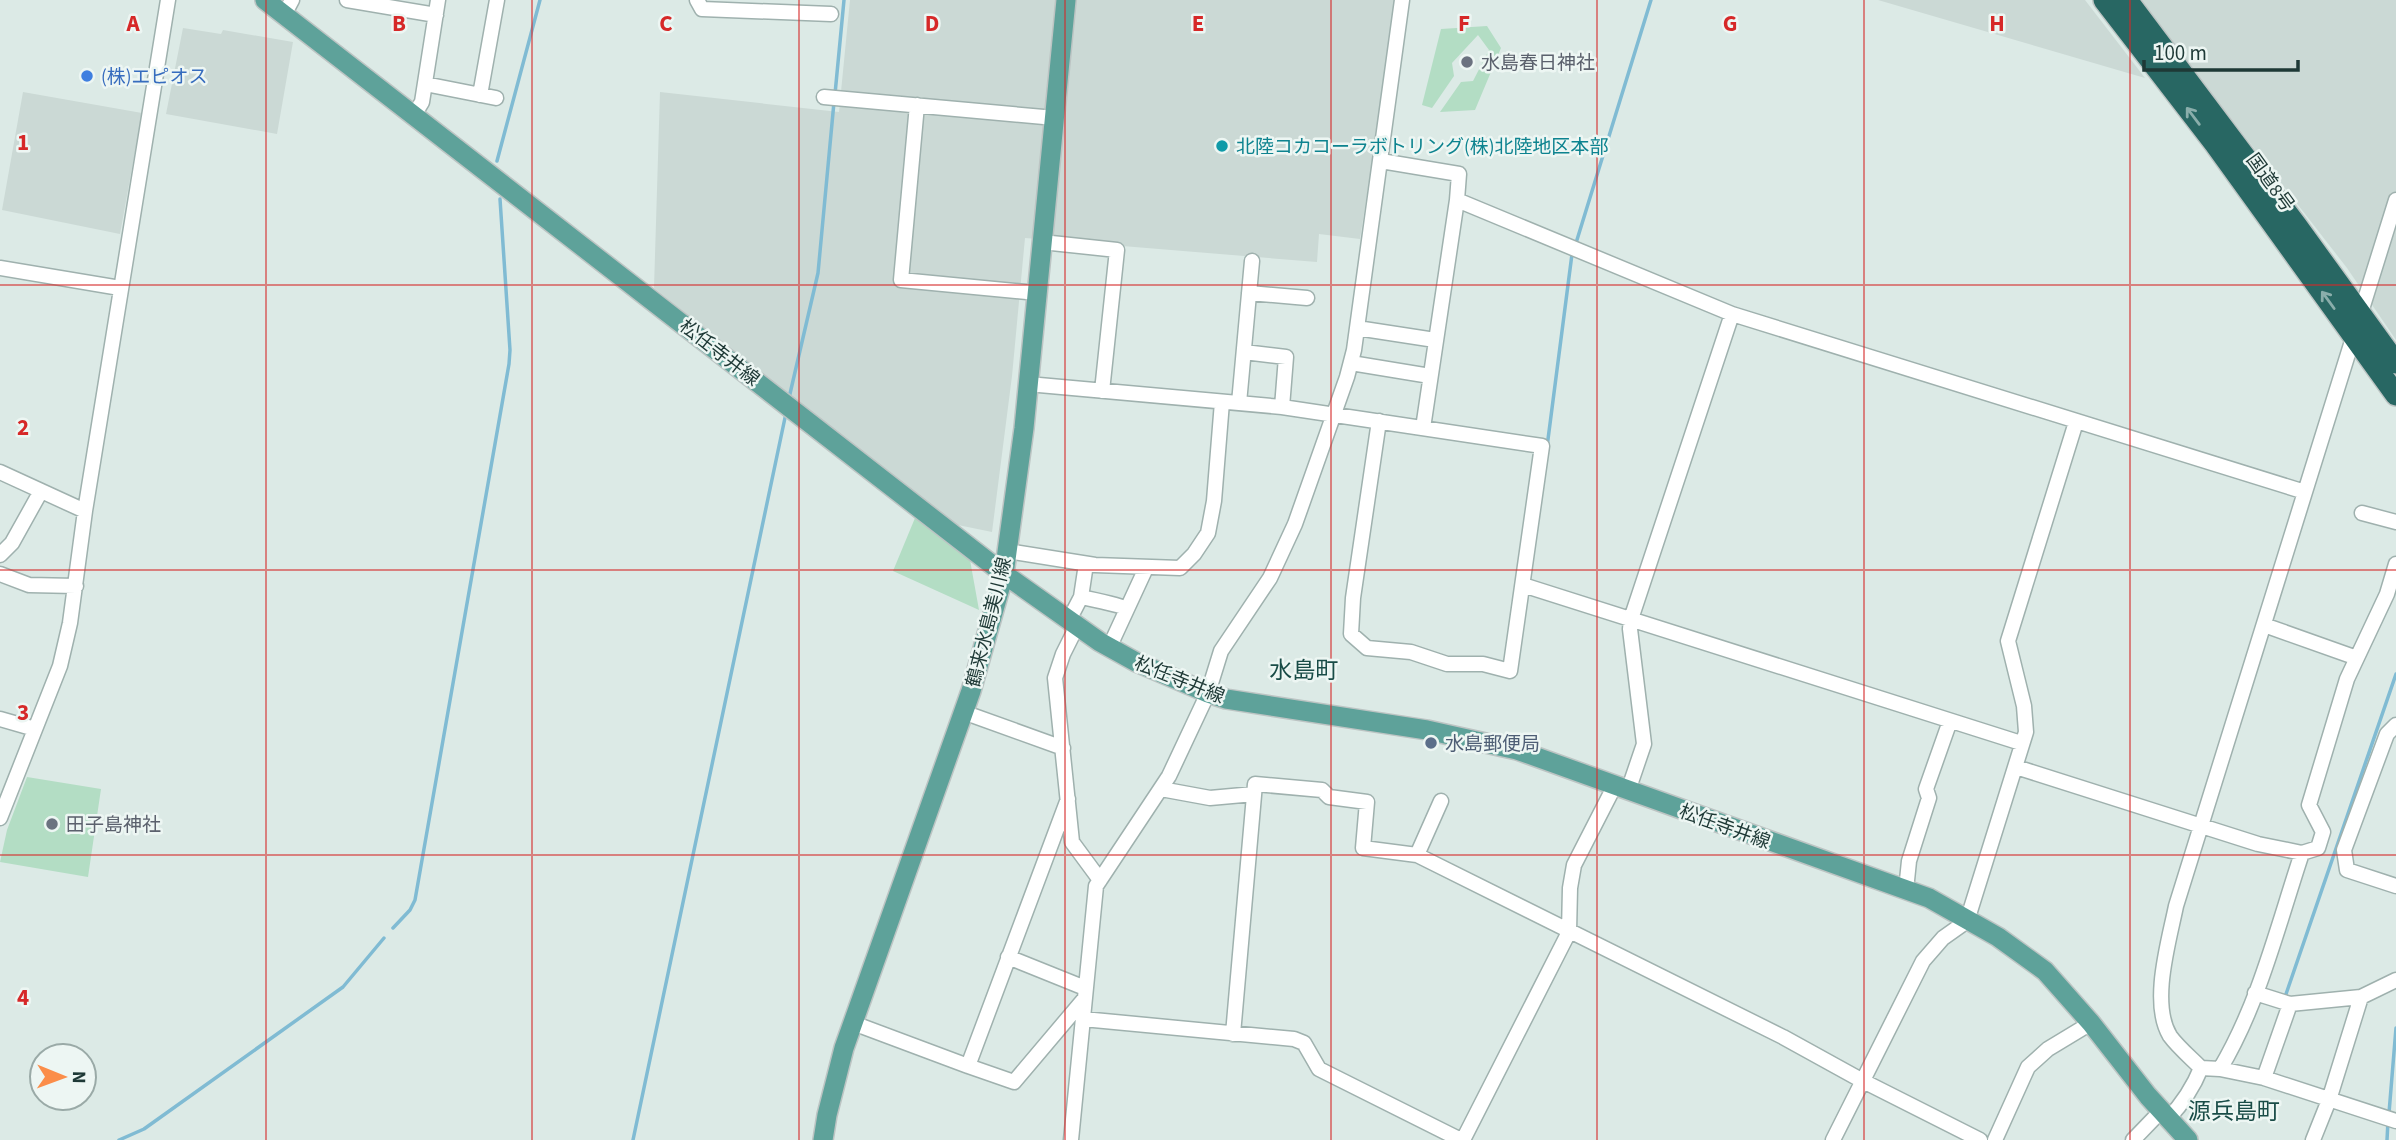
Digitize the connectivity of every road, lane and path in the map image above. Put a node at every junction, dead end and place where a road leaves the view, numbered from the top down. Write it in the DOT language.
graph roads {
  1 [pos="168,0"];
  2 [pos="265,0"];
  3 [pos="347,0"];
  4 [pos="438,0"];
  5 [pos="497,0"];
  6 [pos="697,0"];
  7 [pos="1066,0"];
  8 [pos="1402,0"];
  9 [pos="2104,0"];
  10 [pos="2127,0"];
  11 [pos="288,8"];
  12 [pos="831,14"];
  13 [pos="436,15"];
  14 [pos="425,84"];
  15 [pos="480,95"];
  16 [pos="831,97"];
  17 [pos="496,98"];
  18 [pos="916,105"];
  19 [pos="414,115"];
  20 [pos="1055,118"];
  21 [pos="1381,161"];
  22 [pos="1457,200"];
  23 [pos="2396,200"];
  24 [pos="1042,242"];
  25 [pos="1252,261"];
  26 [pos="0,268"];
  27 [pos="120,288"];
  28 [pos="1037,293"];
  29 [pos="1249,293"];
  30 [pos="1307,298"];
  31 [pos="2360,312"];
  32 [pos="1732,314"];
  33 [pos="1357,328"];
  34 [pos="2353,334"];
  35 [pos="1435,340"];
  36 [pos="1244,352"];
  37 [pos="1350,363"];
  38 [pos="2396,363"];
  39 [pos="1430,376"];
  40 [pos="1028,384"];
  41 [pos="1102,391"];
  42 [pos="2396,395"];
  43 [pos="1222,402"];
  44 [pos="1239,403"];
  45 [pos="1282,407"];
  46 [pos="1334,414"];
  47 [pos="1379,421"];
  48 [pos="2076,422"];
  49 [pos="1423,428"];
  50 [pos="0,472"];
  51 [pos="41,491"];
  52 [pos="2305,492"];
  53 [pos="85,511"];
  54 [pos="2362,513"];
  55 [pos="2396,522"];
  56 [pos="1010,531"];
  57 [pos="965,544"];
  58 [pos="1007,551"];
  59 [pos="0,555"];
  60 [pos="1086,564"];
  61 [pos="2396,565"];
  62 [pos="1146,568"];
  63 [pos="0,574"];
  64 [pos="1004,574"];
  65 [pos="1523,585"];
  66 [pos="76,586"];
  67 [pos="1030,592"];
  68 [pos="1081,597"];
  69 [pos="994,609"];
  70 [pos="1127,609"];
  71 [pos="1631,619"];
  72 [pos="1073,623"];
  73 [pos="2264,625"];
  74 [pos="1109,648"];
  75 [pos="2357,658"];
  76 [pos="1208,693"];
  77 [pos="964,712"];
  78 [pos="0,719"];
  79 [pos="1951,721"];
  80 [pos="2396,725"];
  81 [pos="35,729"];
  82 [pos="2021,743"];
  83 [pos="1063,748"];
  84 [pos="2016,767"];
  85 [pos="1621,788"];
  86 [pos="1161,789"];
  87 [pos="1254,794"];
  88 [pos="1068,799"];
  89 [pos="1441,801"];
  90 [pos="0,818"];
  91 [pos="2200,825"];
  92 [pos="2302,853"];
  93 [pos="1417,855"];
  94 [pos="1100,880"];
  95 [pos="2396,886"];
  96 [pos="1906,890"];
  97 [pos="1967,921"];
  98 [pos="1569,932"];
  99 [pos="1008,957"];
  100 [pos="2396,980"];
  101 [pos="1085,993"];
  102 [pos="2255,993"];
  103 [pos="2361,997"];
  104 [pos="2290,1004"];
  105 [pos="1083,1019"];
  106 [pos="853,1023"];
  107 [pos="2091,1023"];
  108 [pos="1233,1034"];
  109 [pos="968,1066"];
  110 [pos="2200,1068"];
  111 [pos="2220,1069"];
  112 [pos="2264,1078"];
  113 [pos="1861,1080"];
  114 [pos="2329,1100"];
  115 [pos="2164,1115"];
  116 [pos="2391,1120"];
  117 [pos="823,1140"];
  118 [pos="1071,1140"];
  119 [pos="1462,1140"];
  120 [pos="1833,1140"];
  121 [pos="1980,1140"];
  122 [pos="1995,1140"];
  123 [pos="2133,1140"];
  124 [pos="2188,1140"];
  125 [pos="2313,1140"];
  1 -- 27 [label="street"];
  2 -- 11 [label="main road, 松任寺井線"];
  3 -- 13 [label="street"];
  4 -- 13 [label="street"];
  5 -- 15 [label="street"];
  6 -- 12 [label="street"];
  7 -- 20 [label="main road, 鶴来水島美川線"];
  8 -- 21 [label="street"];
  34 -- 9 [label="highway, 国道8号, one-way"];
  10 -- 31 [label="highway, 国道8号"];
  11 -- 19 [label="main road, 松任寺井線"];
  13 -- 14 [label="street"];
  14 -- 15 [label="street"];
  14 -- 19 [label="street"];
  15 -- 17 [label="street"];
  16 -- 18 [label="street"];
  18 -- 20 [label="street"];
  18 -- 28 [label="street"];
  19 -- 57 [label="main road, 松任寺井線"];
  20 -- 24 [label="main road, 鶴来水島美川線"];
  21 -- 22 [label="street"];
  21 -- 33 [label="street"];
  22 -- 32 [label="street"];
  22 -- 35 [label="street"];
  23 -- 31 [label="street"];
  24 -- 28 [label="main road, 鶴来水島美川線"];
  24 -- 41 [label="street"];
  25 -- 29 [label="street"];
  26 -- 27 [label="street"];
  27 -- 53 [label="street"];
  28 -- 40 [label="main road, 鶴来水島美川線"];
  29 -- 30 [label="street"];
  29 -- 36 [label="street"];
  31 -- 34 [label="street"];
  31 -- 38 [label="highway, 国道8号"];
  32 -- 48 [label="street"];
  32 -- 71 [label="street"];
  33 -- 35 [label="street"];
  33 -- 37 [label="street"];
  34 -- 42 [label="highway, 国道8号"];
  34 -- 52 [label="street"];
  35 -- 39 [label="street"];
  36 -- 44 [label="street"];
  36 -- 45 [label="street"];
  37 -- 39 [label="street"];
  37 -- 46 [label="street"];
  39 -- 49 [label="street"];
  40 -- 41 [label="street"];
  40 -- 56 [label="main road, 鶴来水島美川線"];
  41 -- 43 [label="street"];
  43 -- 44 [label="street"];
  43 -- 62 [label="street"];
  44 -- 45 [label="street"];
  45 -- 46 [label="street"];
  46 -- 47 [label="street"];
  46 -- 76 [label="street"];
  47 -- 49 [label="street"];
  47 -- 65 [label="street"];
  48 -- 52 [label="street"];
  48 -- 82 [label="street"];
  49 -- 65 [label="street"];
  50 -- 51 [label="street"];
  51 -- 53 [label="street"];
  51 -- 59 [label="street"];
  52 -- 73 [label="street"];
  53 -- 66 [label="street"];
  54 -- 55 [label="street"];
  56 -- 57 [label="main road"];
  56 -- 58 [label="main road, 鶴来水島美川線"];
  57 -- 64 [label="main road, 松任寺井線"];
  58 -- 60 [label="street"];
  58 -- 64 [label="main road, 鶴来水島美川線"];
  60 -- 62 [label="street"];
  60 -- 68 [label="street"];
  61 -- 75 [label="street"];
  62 -- 70 [label="street"];
  63 -- 66 [label="street"];
  64 -- 67 [label="main road, 松任寺井線"];
  64 -- 69 [label="main road, 鶴来水島美川線"];
  65 -- 71 [label="street"];
  66 -- 81 [label="street"];
  67 -- 69 [label="main road"];
  67 -- 72 [label="main road, 松任寺井線"];
  68 -- 70 [label="street"];
  68 -- 72 [label="street"];
  69 -- 77 [label="main road, 鶴来水島美川線"];
  70 -- 74 [label="street"];
  71 -- 79 [label="street"];
  71 -- 85 [label="street"];
  72 -- 74 [label="main road, 松任寺井線"];
  72 -- 83 [label="street"];
  73 -- 75 [label="street"];
  73 -- 91 [label="street"];
  74 -- 76 [label="main road, 松任寺井線"];
  75 -- 92 [label="street"];
  76 -- 85 [label="main road, 松任寺井線"];
  76 -- 86 [label="street"];
  77 -- 83 [label="street"];
  77 -- 106 [label="main road, 鶴来水島美川線"];
  78 -- 81 [label="street"];
  79 -- 82 [label="street"];
  79 -- 96 [label="street"];
  80 -- 95 [label="street"];
  81 -- 90 [label="street"];
  82 -- 84 [label="street"];
  83 -- 88 [label="street"];
  84 -- 91 [label="street"];
  84 -- 97 [label="street"];
  85 -- 96 [label="main road, 松任寺井線"];
  85 -- 98 [label="street"];
  86 -- 87 [label="street"];
  86 -- 94 [label="street"];
  87 -- 93 [label="street"];
  87 -- 108 [label="street"];
  88 -- 94 [label="street"];
  88 -- 99 [label="street"];
  89 -- 93 [label="street"];
  91 -- 92 [label="street"];
  91 -- 110 [label="street"];
  92 -- 102 [label="street"];
  93 -- 98 [label="street"];
  94 -- 101 [label="street"];
  96 -- 97 [label="main road, 松任寺井線"];
  97 -- 107 [label="main road, 松任寺井線"];
  97 -- 113 [label="street"];
  98 -- 113 [label="street"];
  98 -- 119 [label="street"];
  99 -- 101 [label="street"];
  99 -- 109 [label="street"];
  100 -- 103 [label="street"];
  101 -- 105 [label="street"];
  101 -- 109 [label="street"];
  102 -- 104 [label="street"];
  102 -- 111 [label="street"];
  103 -- 104 [label="street"];
  103 -- 114 [label="street"];
  104 -- 112 [label="street"];
  105 -- 108 [label="street"];
  105 -- 118 [label="street"];
  106 -- 109 [label="street"];
  106 -- 117 [label="main road, 鶴来水島美川線"];
  107 -- 115 [label="main road, 松任寺井線"];
  107 -- 122 [label="street"];
  108 -- 119 [label="street"];
  110 -- 111 [label="street"];
  110 -- 115 [label="street"];
  111 -- 112 [label="street"];
  112 -- 114 [label="street"];
  113 -- 120 [label="street"];
  113 -- 121 [label="street"];
  114 -- 116 [label="street"];
  114 -- 125 [label="street"];
  115 -- 123 [label="street"];
  115 -- 124 [label="main road, 松任寺井線"];
}
